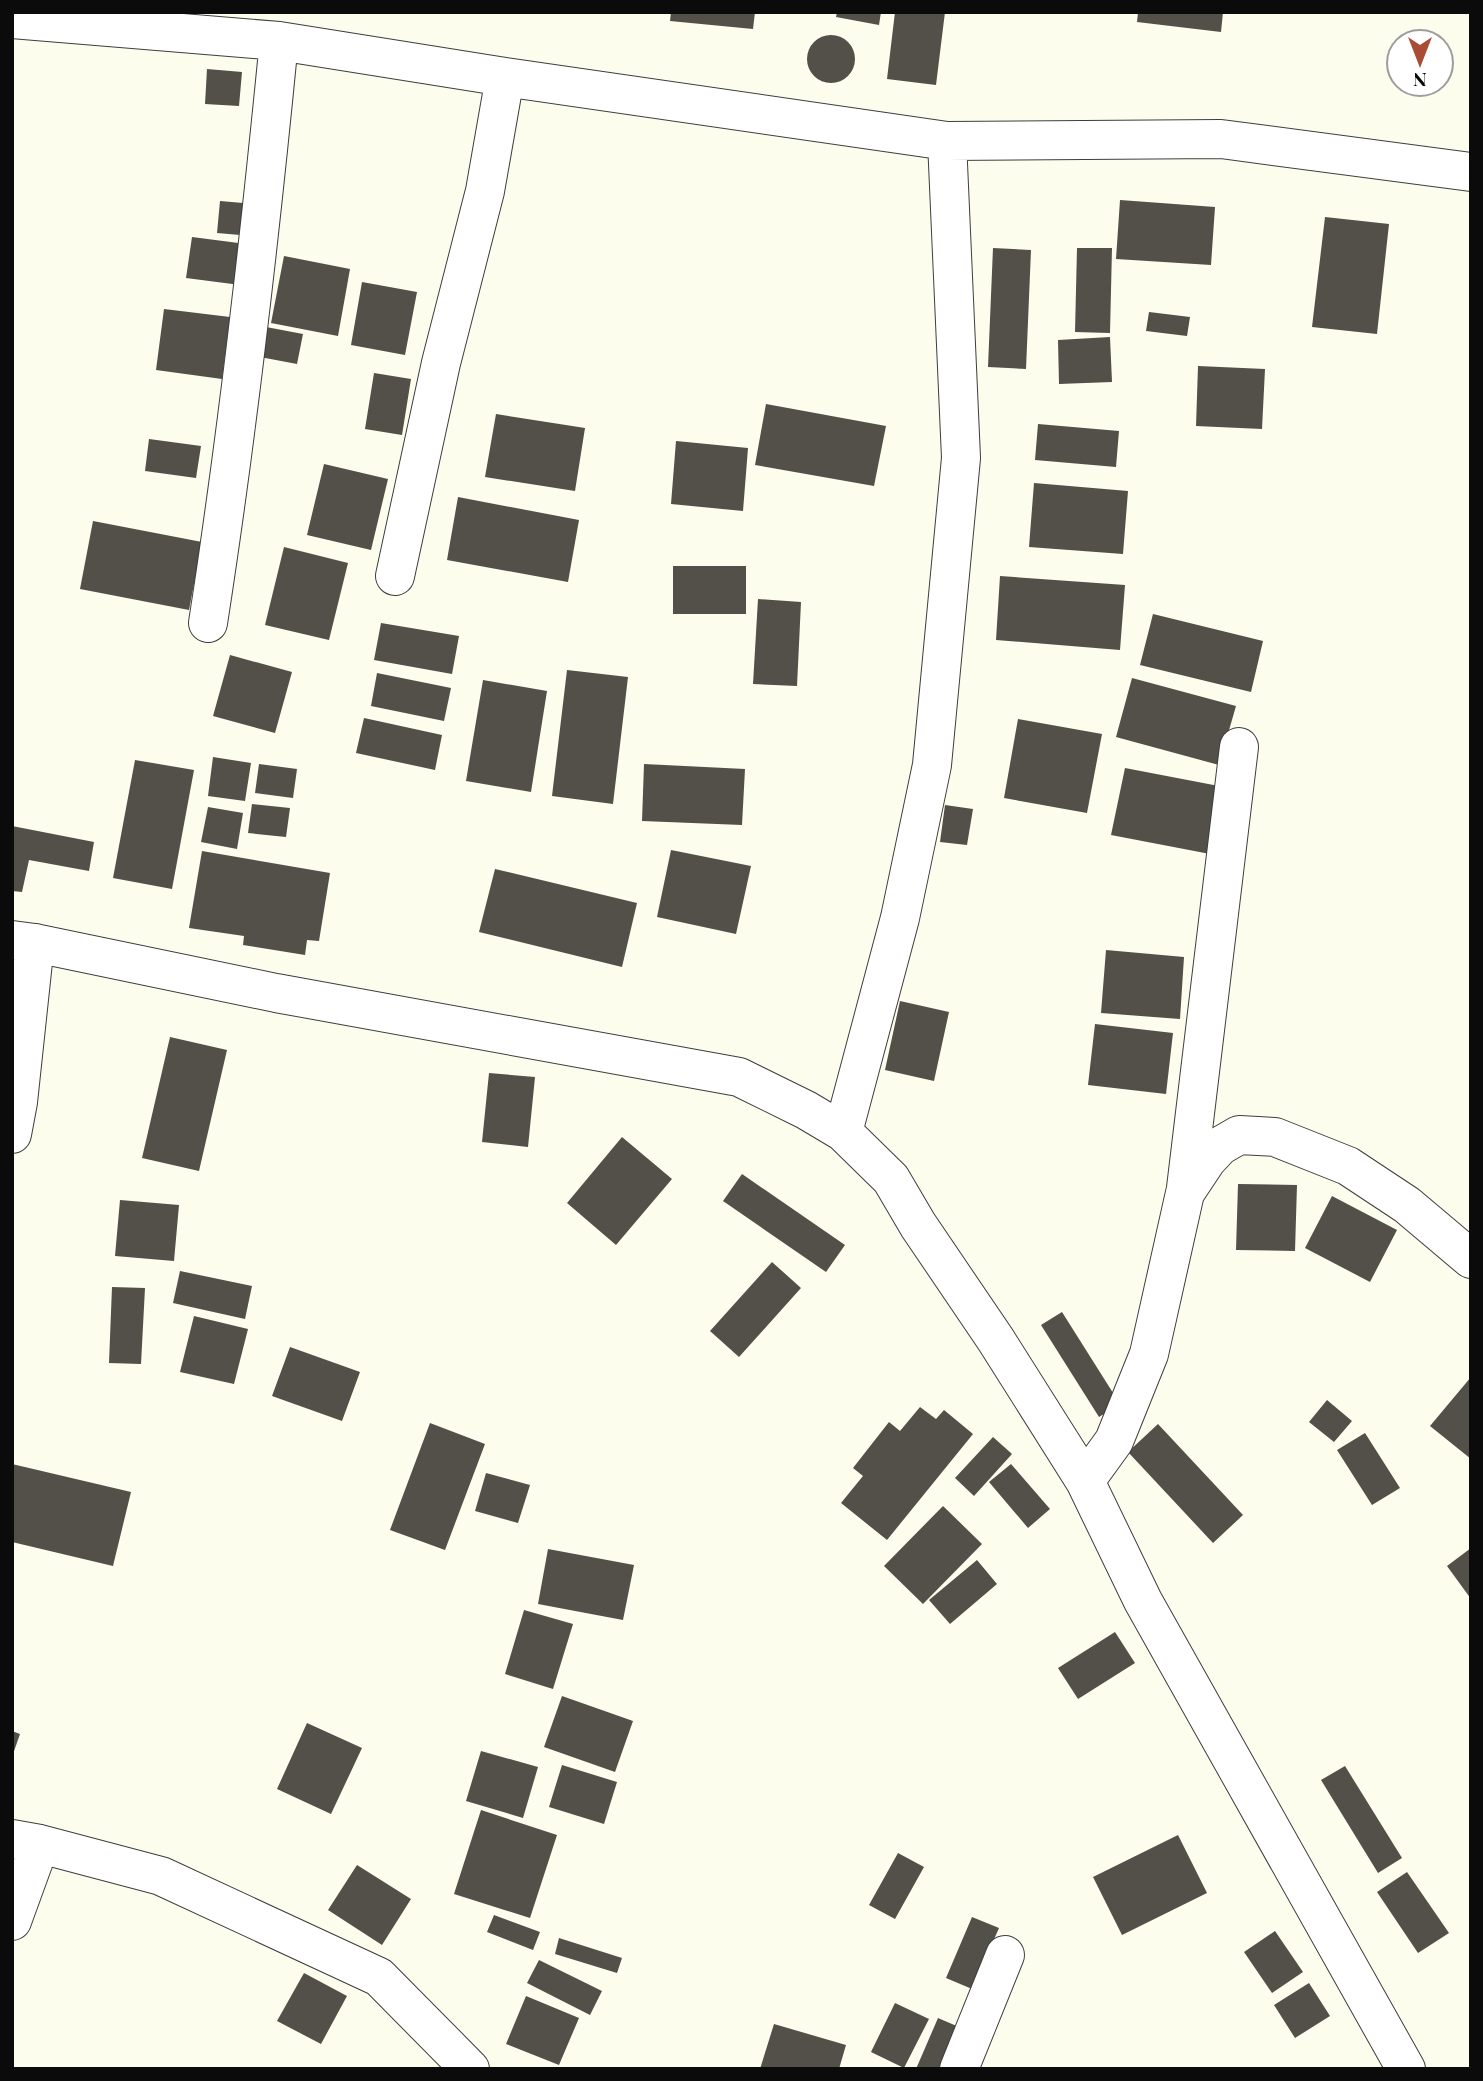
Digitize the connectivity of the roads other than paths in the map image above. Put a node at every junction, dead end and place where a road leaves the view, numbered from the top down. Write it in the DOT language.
graph roads {
  1 [pos="12,19"];
  2 [pos="279,41"];
  3 [pos="505,77"];
  4 [pos="947,141"];
  5 [pos="1471,172"];
  6 [pos="396,576"];
  7 [pos="208,623"];
  8 [pos="1239,747"];
  9 [pos="24,941"];
  10 [pos="843,1132"];
  11 [pos="12,1134"];
  12 [pos="1185,1193"];
  13 [pos="1471,1259"];
  14 [pos="1085,1481"];
  15 [pos="26,1842"];
  16 [pos="12,1920"];
  17 [pos="1005,1955"];
  18 [pos="470,2069"];
  19 [pos="959,2069"];
  20 [pos="1406,2069"];
  1 -- 2 [label="street"];
  2 -- 3 [label="street"];
  2 -- 7 [label="street"];
  3 -- 4 [label="street"];
  3 -- 6 [label="street"];
  4 -- 5 [label="street"];
  4 -- 10 [label="street"];
  8 -- 12 [label="street"];
  9 -- 10 [label="street"];
  9 -- 11 [label="street"];
  10 -- 14 [label="street"];
  12 -- 13 [label="street"];
  12 -- 14 [label="street"];
  14 -- 20 [label="street"];
  15 -- 16 [label="street"];
  15 -- 18 [label="street"];
  17 -- 19 [label="street"];
}
